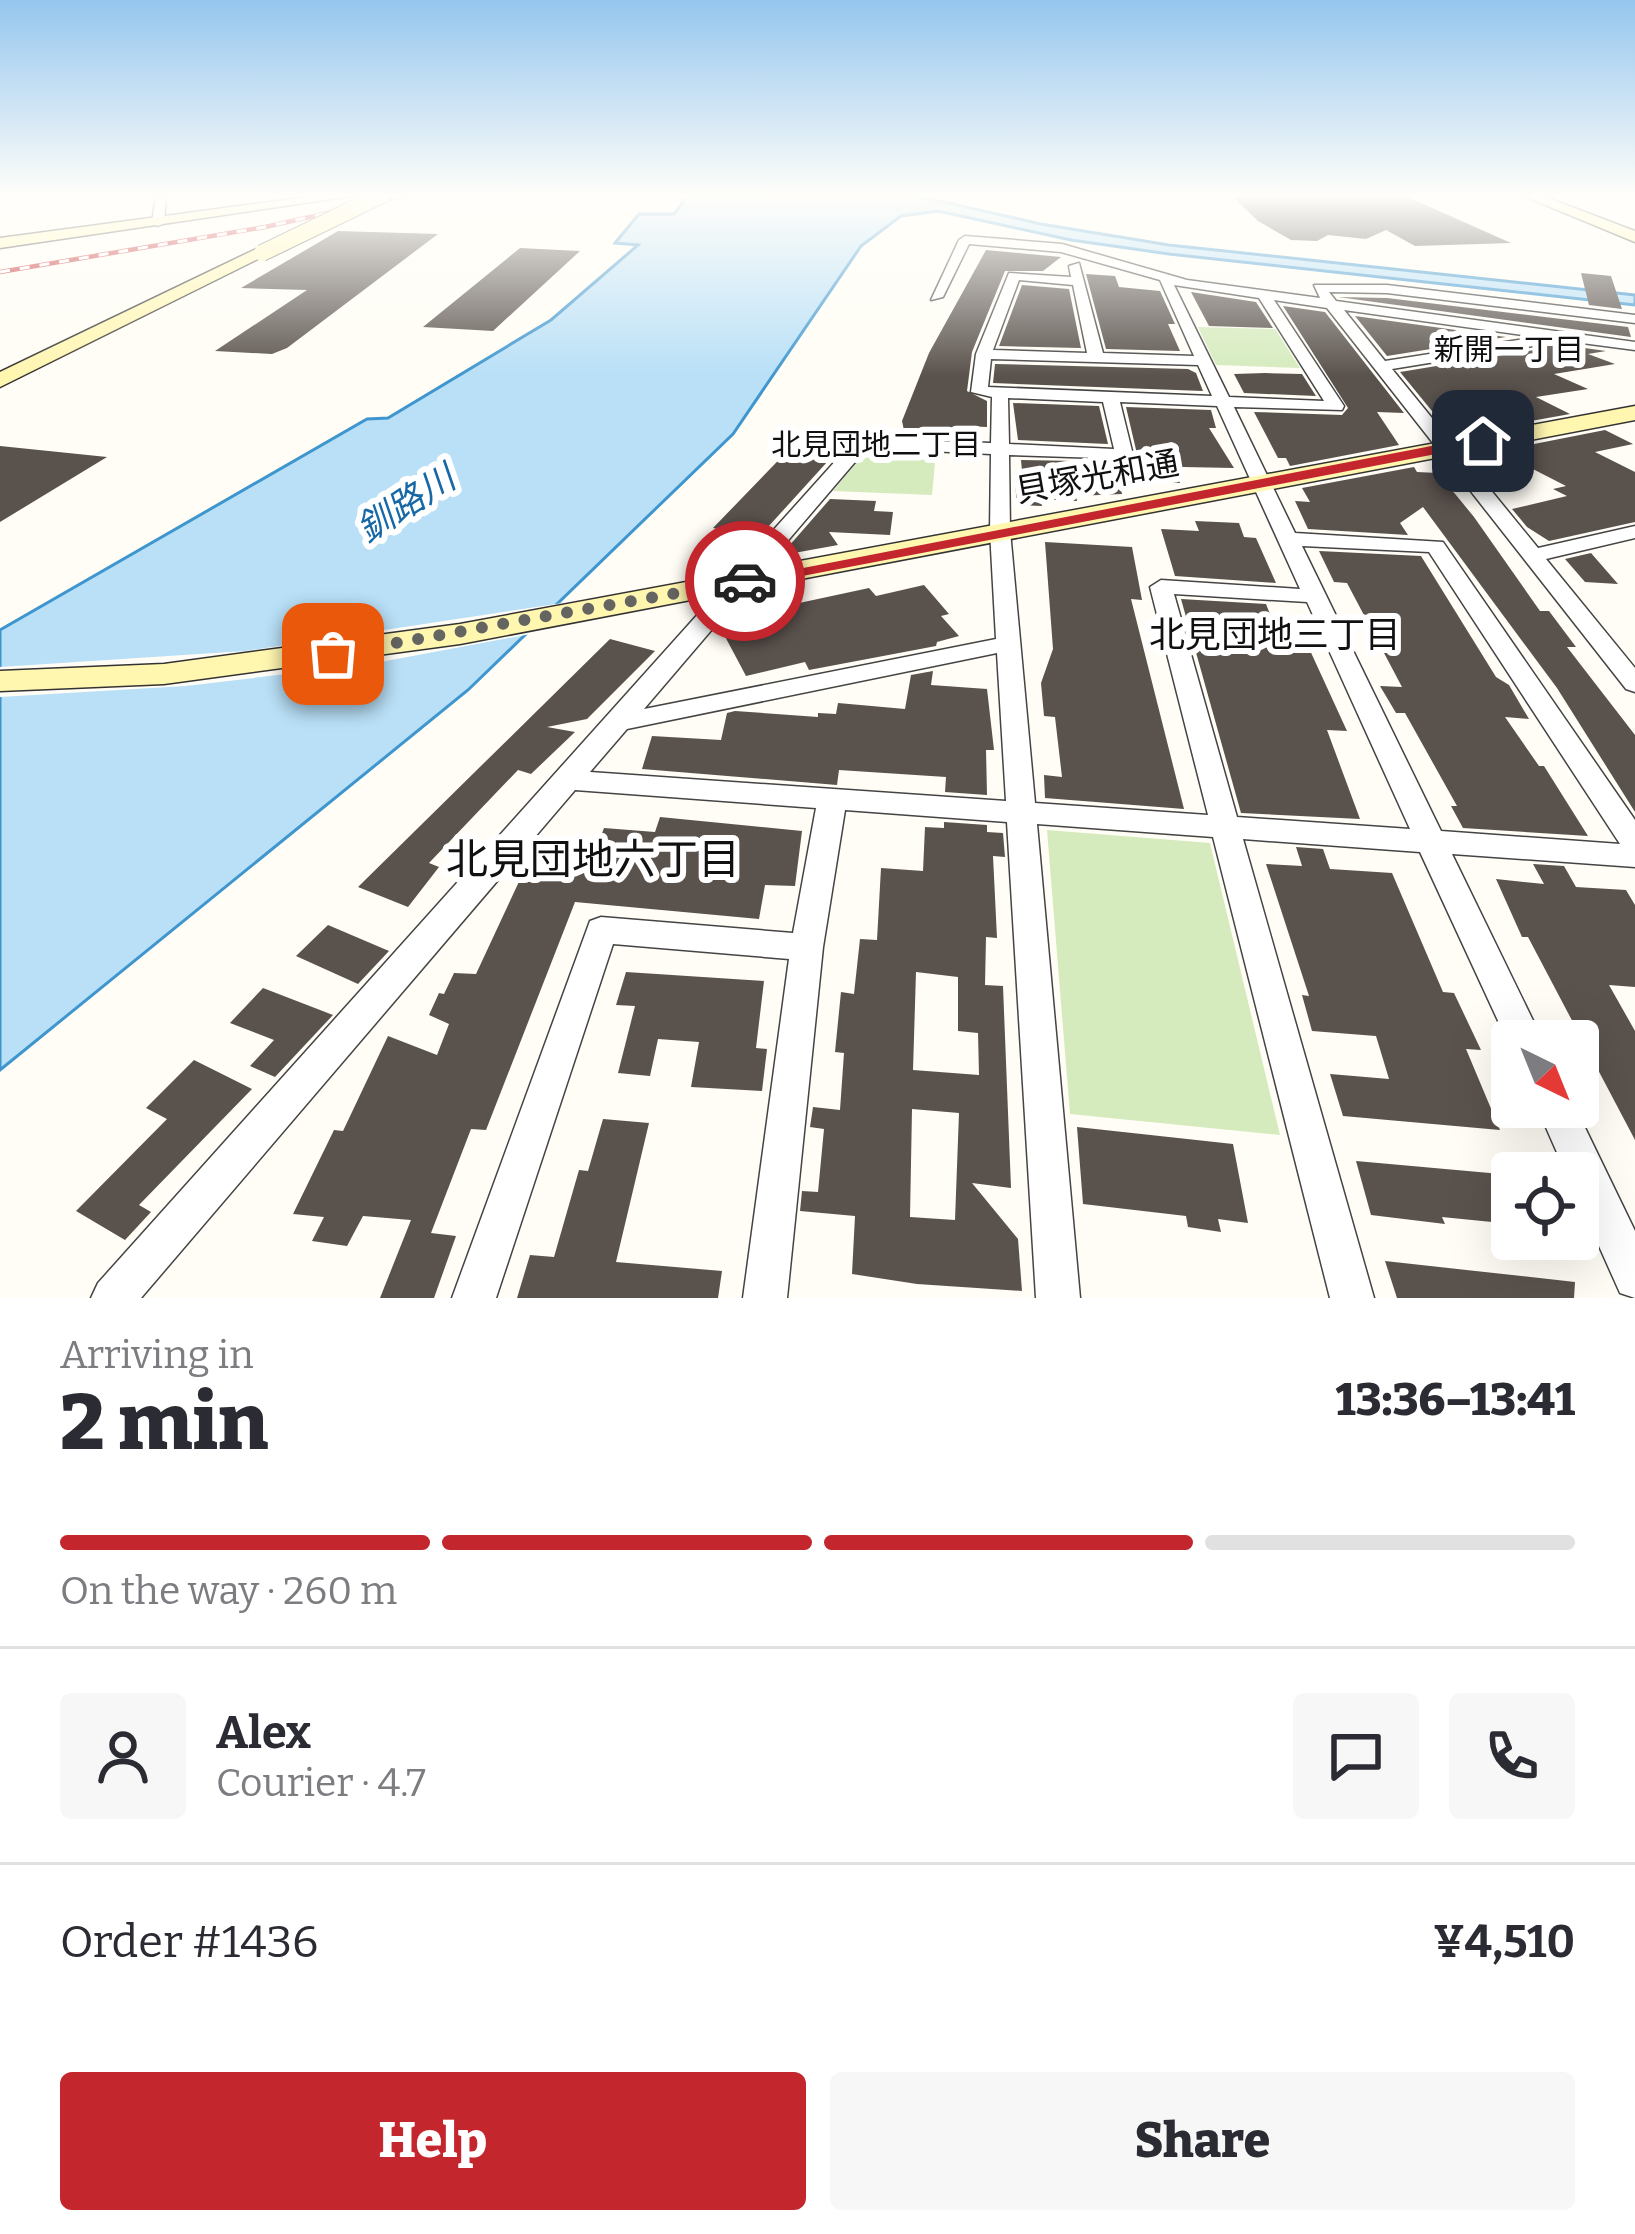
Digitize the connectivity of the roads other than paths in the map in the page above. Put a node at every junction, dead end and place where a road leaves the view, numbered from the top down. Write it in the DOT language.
graph roads {
  1 [pos="257,256"];
  2 [pos="957,256"];
  3 [pos="1074,256"];
  4 [pos="1082,256"];
  5 [pos="1076,281"];
  6 [pos="1166,281"];
  7 [pos="1263,294"];
  8 [pos="936,297"];
  9 [pos="1329,304"];
  10 [pos="1566,310"];
  11 [pos="1635,319"];
  12 [pos="1569,336"];
  13 [pos="1635,346"];
  14 [pos="984,354"];
  15 [pos="1096,357"];
  16 [pos="1202,361"];
  17 [pos="1381,366"];
  18 [pos="0,380"];
  19 [pos="1000,392"];
  20 [pos="1110,397"];
  21 [pos="1221,401"];
  22 [pos="1635,412"];
  23 [pos="1445,448"];
  24 [pos="999,449"];
  25 [pos="1259,483"];
  26 [pos="1000,531"];
  27 [pos="1635,532"];
  28 [pos="1286,539"];
  29 [pos="1532,556"];
  30 [pos="743,582"];
  31 [pos="1312,596"];
  32 [pos="1011,643"];
  33 [pos="0,681"];
  34 [pos="1635,684"];
  35 [pos="620,722"];
  36 [pos="566,781"];
  37 [pos="832,801"];
  38 [pos="1022,815"];
  39 [pos="1223,828"];
  40 [pos="1433,843"];
  41 [pos="1635,843"];
  42 [pos="1635,856"];
  43 [pos="807,946"];
  44 [pos="1515,1020"];
  45 [pos="1566,1128"];
  46 [pos="1635,1278"];
  47 [pos="113,1298"];
  48 [pos="474,1298"];
  49 [pos="765,1298"];
  50 [pos="1058,1298"];
  51 [pos="1352,1298"];
  1 -- 18 [label="street, bridge"];
  2 -- 8 [label="street"];
  3 -- 5 [label="street"];
  4 -- 6 [label="street"];
  5 -- 14 [label="street"];
  5 -- 15 [label="street"];
  6 -- 7 [label="street"];
  6 -- 16 [label="street"];
  7 -- 9 [label="street"];
  7 -- 21 [label="street"];
  9 -- 10 [label="street"];
  9 -- 12 [label="street"];
  9 -- 17 [label="street"];
  10 -- 11 [label="street"];
  10 -- 12 [label="street"];
  12 -- 13 [label="street"];
  12 -- 17 [label="street"];
  14 -- 15 [label="street"];
  14 -- 19 [label="street"];
  15 -- 16 [label="street"];
  16 -- 21 [label="street"];
  17 -- 23 [label="street"];
  19 -- 20 [label="street"];
  19 -- 24 [label="street"];
  20 -- 21 [label="street"];
  20 -- 24 [label="street"];
  21 -- 25 [label="street"];
  22 -- 23 [label="street, 貝塚光和通"];
  23 -- 25 [label="street, 貝塚光和通"];
  23 -- 29 [label="street"];
  24 -- 26 [label="street"];
  24 -- 30 [label="street"];
  25 -- 26 [label="street, 貝塚光和通"];
  25 -- 28 [label="street"];
  26 -- 30 [label="street, 貝塚光和通"];
  26 -- 32 [label="street"];
  27 -- 29 [label="street"];
  28 -- 31 [label="street"];
  28 -- 41 [label="street"];
  29 -- 34 [label="street"];
  30 -- 33 [label="street, 貝塚光和通"];
  30 -- 35 [label="street"];
  31 -- 39 [label="street"];
  31 -- 40 [label="street"];
  32 -- 35 [label="street"];
  32 -- 38 [label="street"];
  35 -- 36 [label="street"];
  36 -- 37 [label="street"];
  36 -- 47 [label="street"];
  37 -- 38 [label="street"];
  37 -- 43 [label="street"];
  38 -- 39 [label="street"];
  38 -- 50 [label="street"];
  39 -- 40 [label="street"];
  39 -- 51 [label="street"];
  40 -- 42 [label="street"];
  40 -- 44 [label="street"];
  43 -- 48 [label="street"];
  43 -- 49 [label="street"];
  45 -- 46 [label="street"];
}
